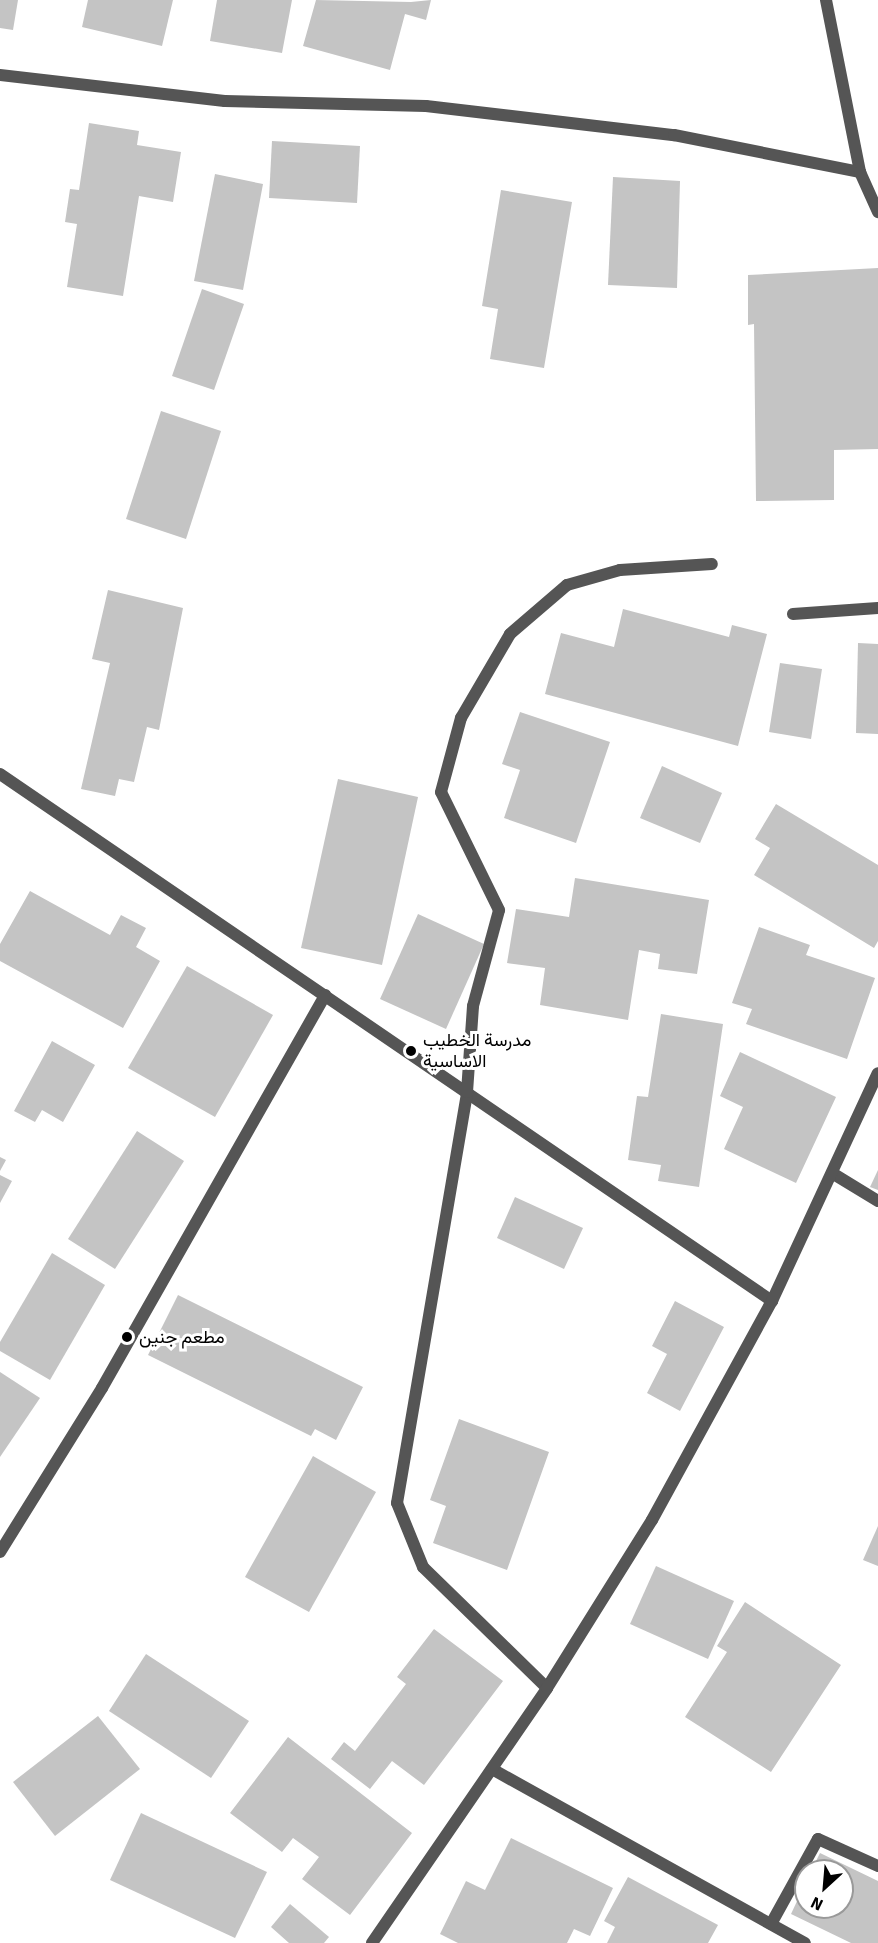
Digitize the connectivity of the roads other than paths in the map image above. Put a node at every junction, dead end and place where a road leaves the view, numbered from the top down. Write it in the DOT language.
graph roads {
  1 [pos="826,0"];
  2 [pos="0,75"];
  3 [pos="860,172"];
  4 [pos="878,212"];
  5 [pos="712,564"];
  6 [pos="878,608"];
  7 [pos="793,614"];
  8 [pos="0,774"];
  9 [pos="325,994"];
  10 [pos="878,1073"];
  11 [pos="467,1092"];
  12 [pos="831,1173"];
  13 [pos="878,1201"];
  14 [pos="772,1301"];
  15 [pos="0,1552"];
  16 [pos="547,1689"];
  17 [pos="492,1769"];
  18 [pos="878,1866"];
  19 [pos="771,1924"];
  20 [pos="790,1940"];
  21 [pos="372,1943"];
  22 [pos="805,1943"];
  1 -- 3 [label="street"];
  2 -- 3 [label="street"];
  3 -- 4 [label="street"];
  5 -- 11 [label="street"];
  6 -- 7 [label="street"];
  8 -- 9 [label="street"];
  9 -- 11 [label="street"];
  9 -- 15 [label="street"];
  10 -- 12 [label="street"];
  11 -- 14 [label="street"];
  11 -- 16 [label="street"];
  12 -- 13 [label="street"];
  12 -- 14 [label="street"];
  14 -- 16 [label="street"];
  16 -- 17 [label="street"];
  17 -- 19 [label="street"];
  17 -- 21 [label="street"];
  18 -- 19 [label="street"];
  19 -- 20 [label="street"];
  20 -- 22 [label="street"];
}
